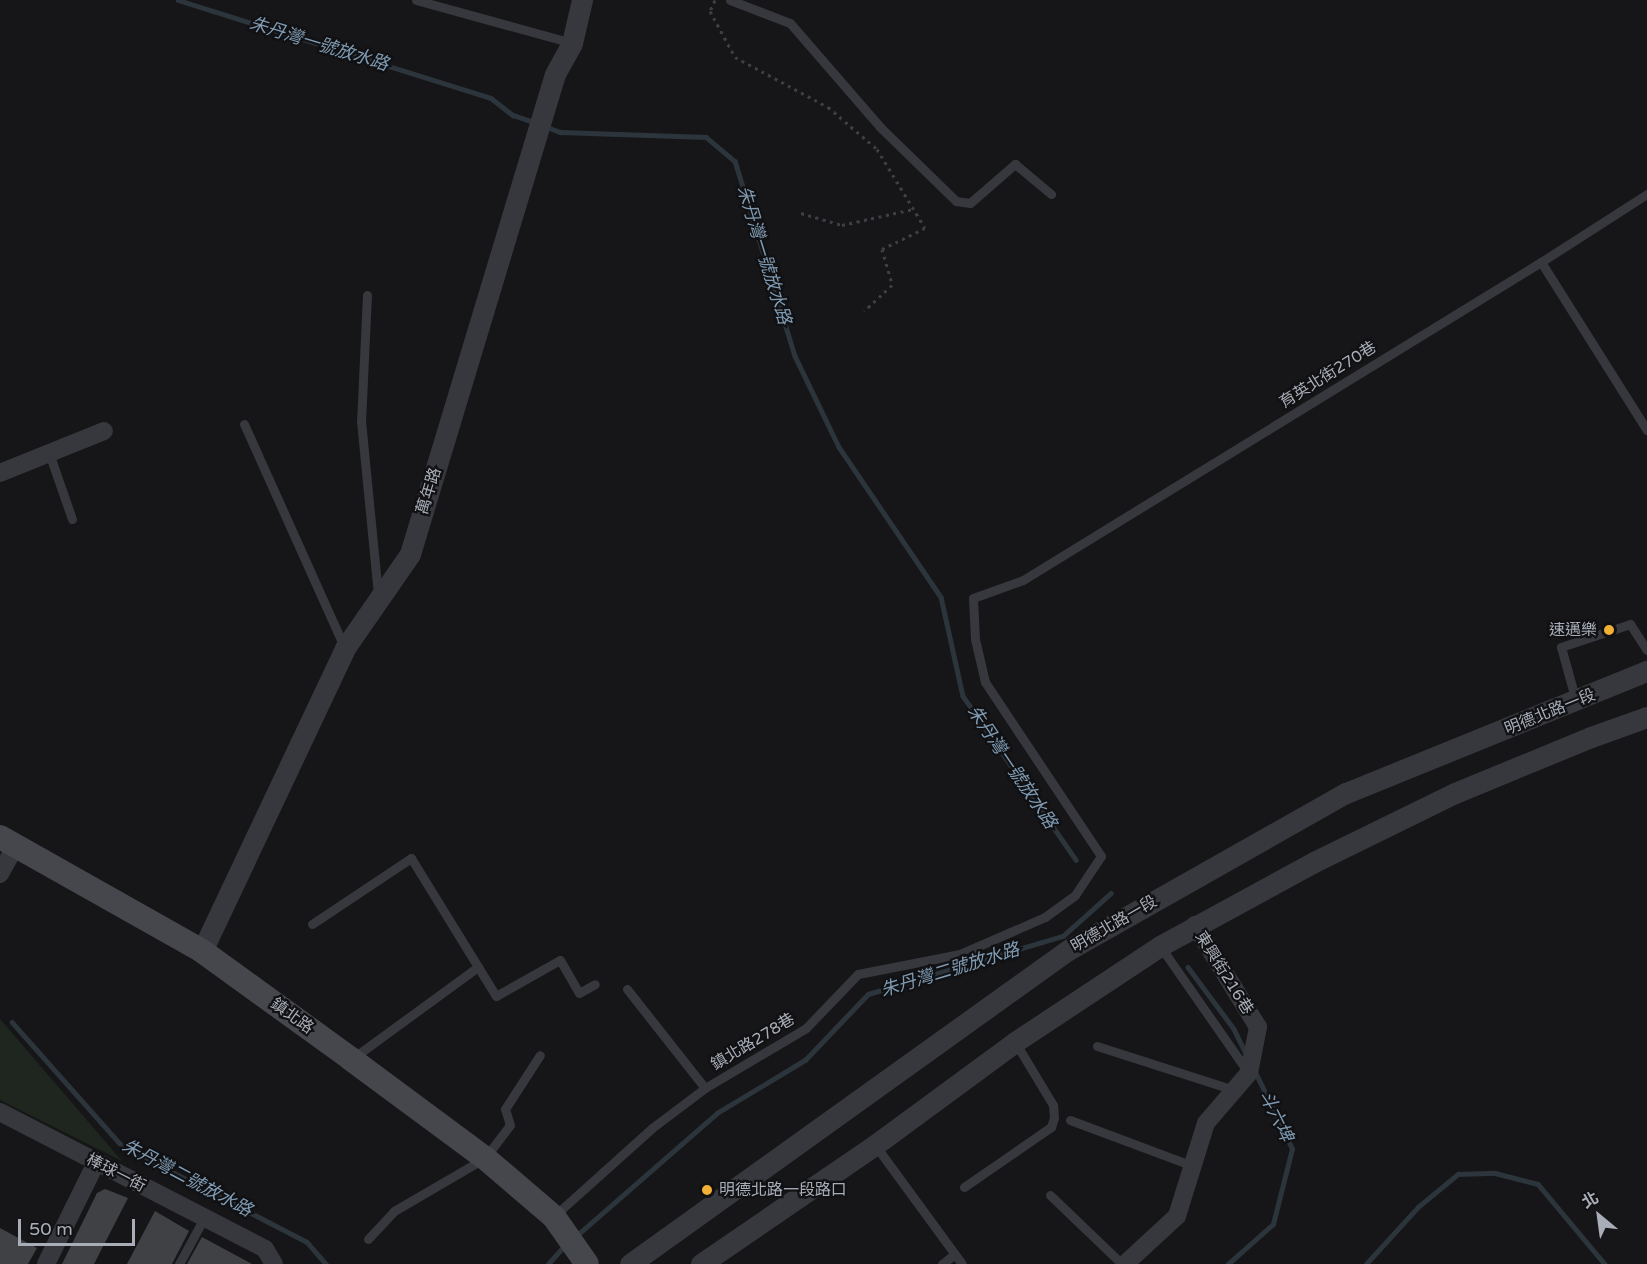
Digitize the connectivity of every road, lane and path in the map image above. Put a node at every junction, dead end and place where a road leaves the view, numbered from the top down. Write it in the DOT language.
graph roads {
  1 [pos="416,0"];
  2 [pos="582,0"];
  3 [pos="715,0"];
  4 [pos="729,0"];
  5 [pos="572,43"];
  6 [pos="1052,194"];
  7 [pos="1647,194"];
  8 [pos="913,209"];
  9 [pos="801,213"];
  10 [pos="1541,262"];
  11 [pos="367,295"];
  12 [pos="864,311"];
  13 [pos="244,424"];
  14 [pos="104,430"];
  15 [pos="1647,430"];
  16 [pos="49,453"];
  17 [pos="0,472"];
  18 [pos="72,519"];
  19 [pos="379,600"];
  20 [pos="345,648"];
  21 [pos="1647,650"];
  22 [pos="1647,671"];
  23 [pos="1576,701"];
  24 [pos="1647,717"];
  25 [pos="8,841"];
  26 [pos="1101,856"];
  27 [pos="0,874"];
  28 [pos="312,924"];
  29 [pos="1195,926"];
  30 [pos="1160,946"];
  31 [pos="202,951"];
  32 [pos="478,967"];
  33 [pos="595,984"];
  34 [pos="627,989"];
  35 [pos="1015,1042"];
  36 [pos="1097,1046"];
  37 [pos="540,1055"];
  38 [pos="351,1059"];
  39 [pos="1249,1074"];
  40 [pos="705,1088"];
  41 [pos="1234,1090"];
  42 [pos="0,1112"];
  43 [pos="1070,1120"];
  44 [pos="875,1144"];
  45 [pos="485,1158"];
  46 [pos="96,1163"];
  47 [pos="1193,1166"];
  48 [pos="964,1187"];
  49 [pos="1050,1195"];
  50 [pos="204,1218"];
  51 [pos="557,1223"];
  52 [pos="368,1239"];
  53 [pos="954,1254"];
  54 [pos="269,1256"];
  55 [pos="586,1263"];
  56 [pos="46,1264"];
  57 [pos="179,1264"];
  58 [pos="630,1264"];
  59 [pos="701,1264"];
  60 [pos="942,1264"];
  61 [pos="962,1264"];
  62 [pos="1124,1264"];
  1 -- 5 [label="lane"];
  2 -- 5 [label="street, 萬年路"];
  3 -- 8 [label="path"];
  4 -- 6 [label="lane"];
  5 -- 19 [label="street, 萬年路"];
  7 -- 10 [label="lane, 育英北街270巷"];
  8 -- 9 [label="path"];
  8 -- 12 [label="path"];
  10 -- 15 [label="lane"];
  10 -- 26 [label="lane, 育英北街270巷"];
  11 -- 19 [label="lane"];
  13 -- 20 [label="lane"];
  14 -- 16 [label="street"];
  16 -- 17 [label="street"];
  16 -- 18 [label="lane"];
  19 -- 20 [label="street, 萬年路"];
  20 -- 31 [label="street, 萬年路"];
  21 -- 23 [label="lane"];
  22 -- 23 [label="street, 明德北路一段"];
  23 -- 58 [label="street, 明德北路一段"];
  24 -- 29 [label="street"];
  25 -- 27 [label="street"];
  25 -- 31 [label="main road, 鎮北路"];
  26 -- 40 [label="lane, 鎮北路278巷"];
  28 -- 32 [label="lane"];
  29 -- 30 [label="street"];
  29 -- 39 [label="street, 東興街216巷"];
  30 -- 35 [label="street"];
  30 -- 39 [label="lane"];
  31 -- 38 [label="main road, 鎮北路"];
  32 -- 33 [label="lane"];
  32 -- 38 [label="lane"];
  34 -- 40 [label="lane"];
  35 -- 44 [label="street"];
  35 -- 48 [label="lane"];
  36 -- 41 [label="lane"];
  37 -- 45 [label="lane"];
  38 -- 45 [label="main road, 鎮北路"];
  39 -- 41 [label="street"];
  40 -- 51 [label="lane, 鎮北路278巷"];
  41 -- 47 [label="street"];
  42 -- 46 [label="street, 棒球一街"];
  43 -- 47 [label="lane"];
  44 -- 53 [label="lane"];
  44 -- 59 [label="street"];
  45 -- 51 [label="main road, 鎮北路"];
  45 -- 52 [label="lane"];
  46 -- 50 [label="street, 棒球一街"];
  46 -- 56 [label="street"];
  47 -- 62 [label="street"];
  49 -- 62 [label="lane"];
  50 -- 54 [label="street, 棒球一街"];
  50 -- 57 [label="lane"];
  51 -- 55 [label="main road, 鎮北路"];
  53 -- 60 [label="lane"];
  53 -- 61 [label="lane"];
}
